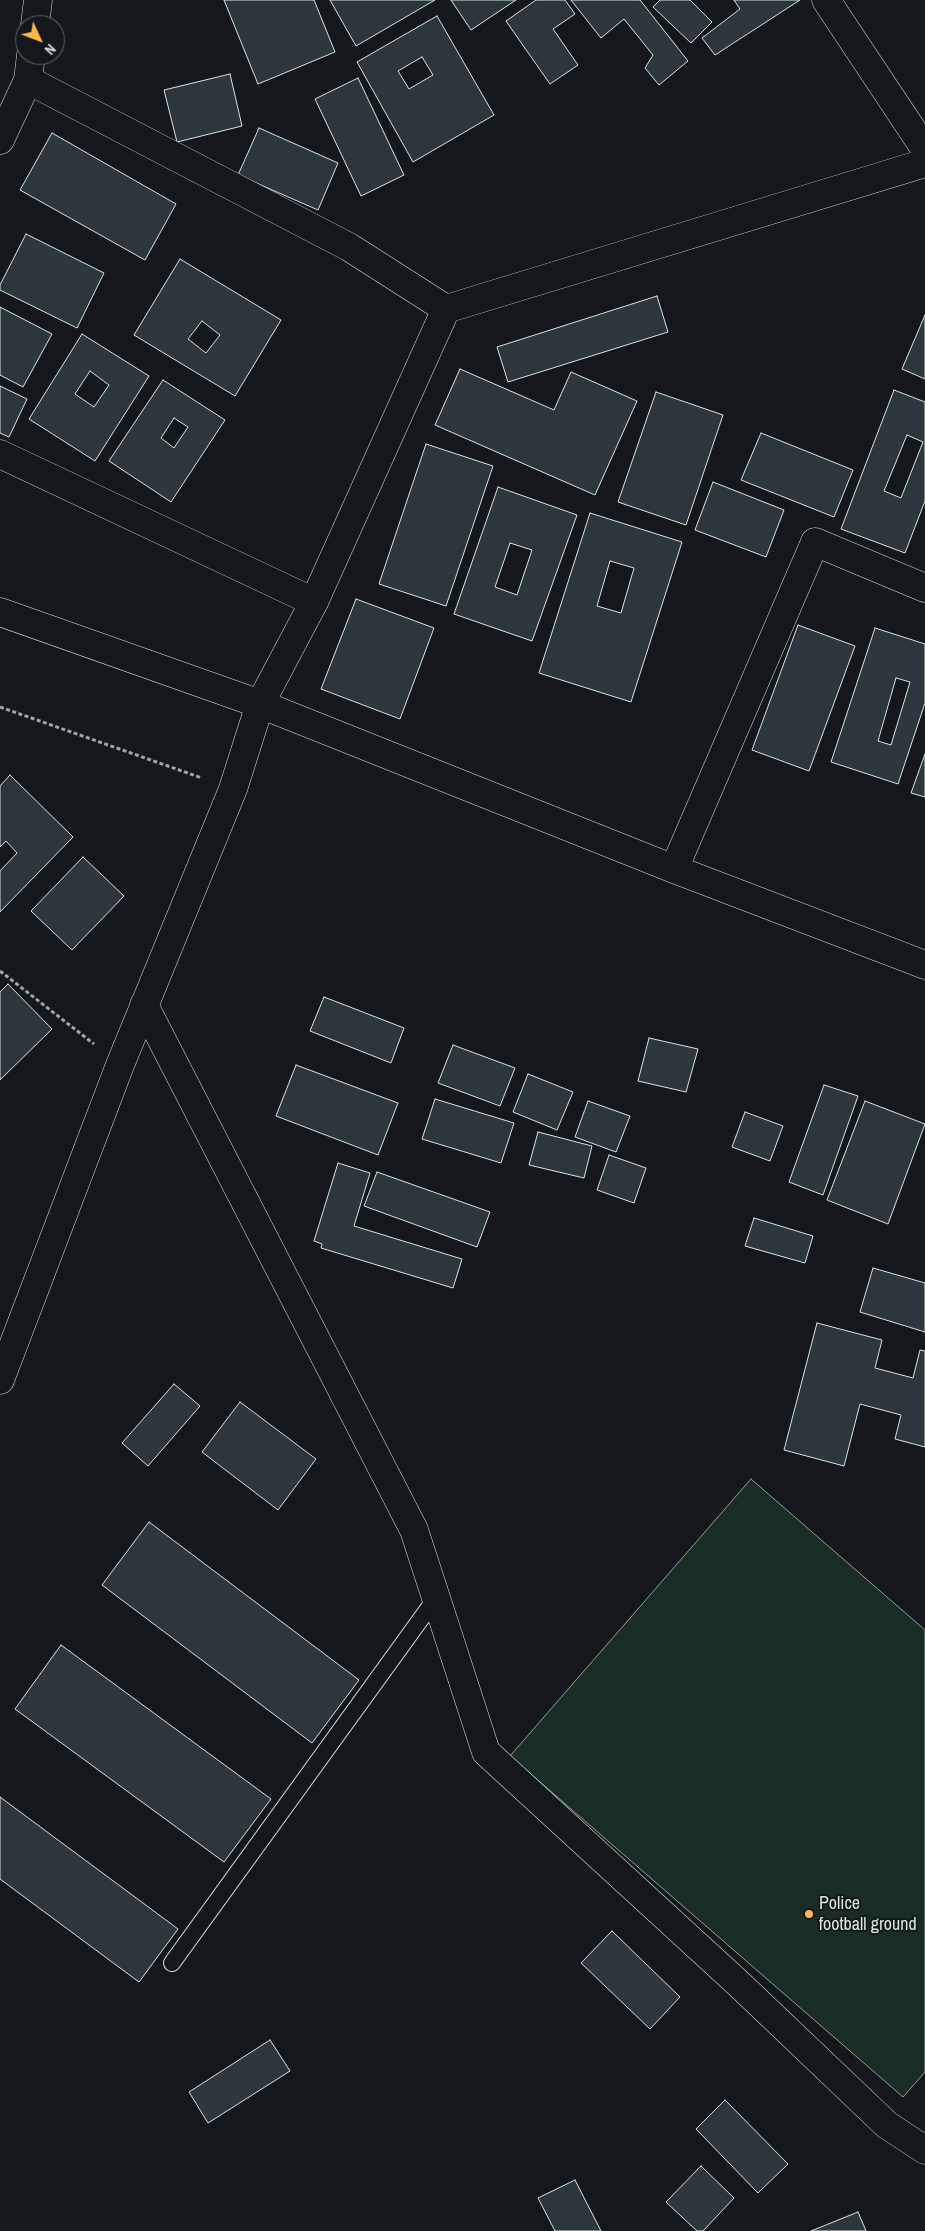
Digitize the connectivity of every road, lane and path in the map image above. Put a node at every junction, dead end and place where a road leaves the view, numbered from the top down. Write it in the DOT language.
graph roads {
  1 [pos="38,0"];
  2 [pos="826,0"];
  3 [pos="36,15"];
  4 [pos="29,68"];
  5 [pos="0,140"];
  6 [pos="925,148"];
  7 [pos="925,163"];
  8 [pos="446,309"];
  9 [pos="0,454"];
  10 [pos="925,588"];
  11 [pos="314,602"];
  12 [pos="0,612"];
  13 [pos="260,704"];
  14 [pos="0,707"];
  15 [pos="233,789"];
  16 [pos="674,869"];
  17 [pos="925,965"];
  18 [pos="0,971"];
  19 [pos="144,1005"];
  20 [pos="120,1065"];
  21 [pos="0,1380"];
  22 [pos="436,1598"];
  23 [pos="172,1963"];
  24 [pos="925,2150"];
  1 -- 3 [label="main road"];
  2 -- 6 [label="main road"];
  4 -- 5 [label="main road"];
  4 -- 8 [label="main road"];
  7 -- 8 [label="main road"];
  8 -- 11 [label="main road"];
  9 -- 11 [label="main road"];
  10 -- 16 [label="main road"];
  11 -- 13 [label="main road"];
  12 -- 13 [label="main road"];
  13 -- 15 [label="main road"];
  13 -- 16 [label="main road"];
  14 -- 15 [label="path"];
  15 -- 19 [label="main road"];
  16 -- 17 [label="main road"];
  18 -- 20 [label="path"];
  19 -- 20 [label="main road"];
  19 -- 22 [label="main road"];
  20 -- 21 [label="main road"];
  22 -- 23 [label="lane"];
  22 -- 24 [label="main road"];
}
